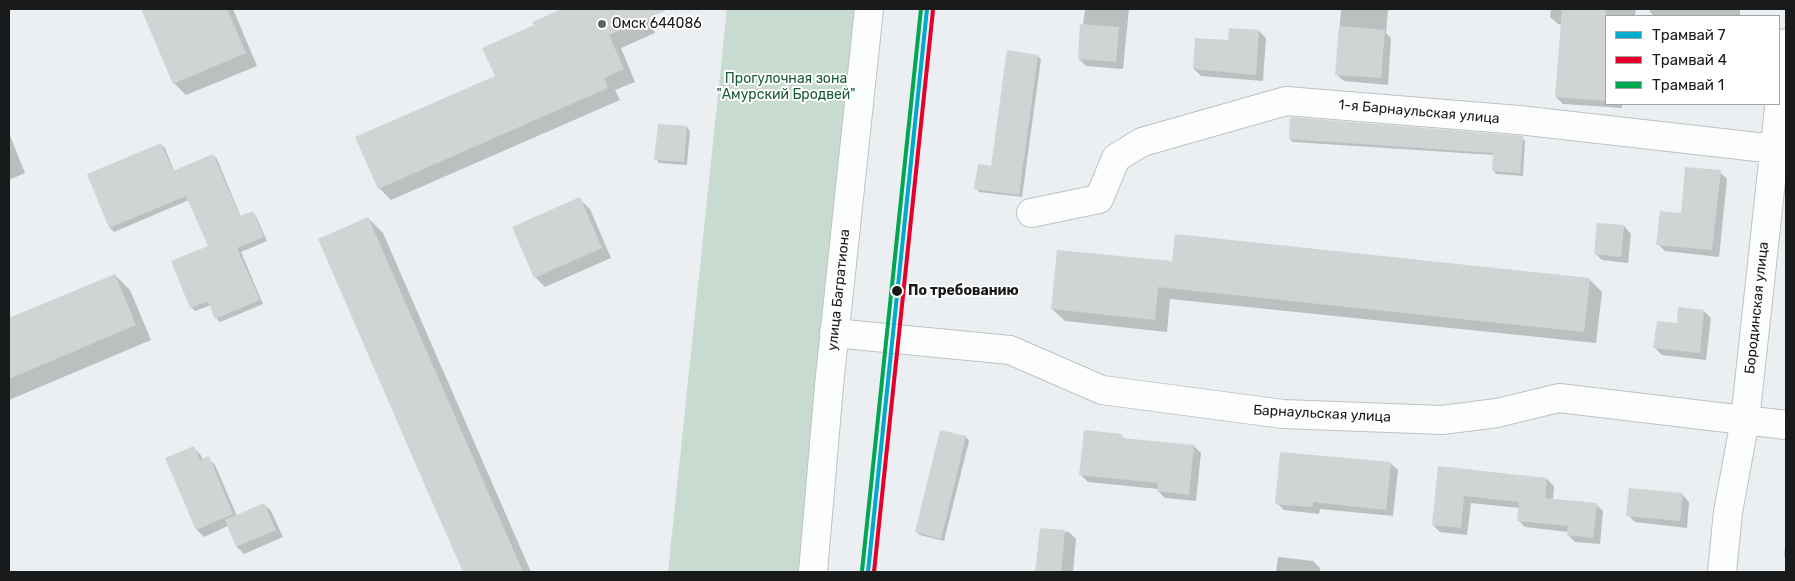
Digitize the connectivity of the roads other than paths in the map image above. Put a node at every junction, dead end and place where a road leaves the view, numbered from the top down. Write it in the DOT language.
graph roads {
  1 [pos="869,9"];
  2 [pos="1786,44"];
  3 [pos="1780,101"];
  4 [pos="1780,105"];
  5 [pos="1775,149"];
  6 [pos="1031,213"];
  7 [pos="834,332"];
  8 [pos="1745,420"];
  9 [pos="1786,425"];
  10 [pos="813,572"];
  11 [pos="1722,572"];
  1 -- 7 [label="street, улица Багратиона"];
  2 -- 3 [label="street, Бородинская улица"];
  4 -- 5 [label="street, Бородинская улица"];
  5 -- 6 [label="street, 1-я Барнаульская улица"];
  5 -- 8 [label="street, Бородинская улица"];
  7 -- 8 [label="street, Барнаульская улица"];
  7 -- 10 [label="street, улица Багратиона"];
  8 -- 9 [label="street, Барнаульская улица"];
  8 -- 11 [label="street, Бородинская улица"];
}
